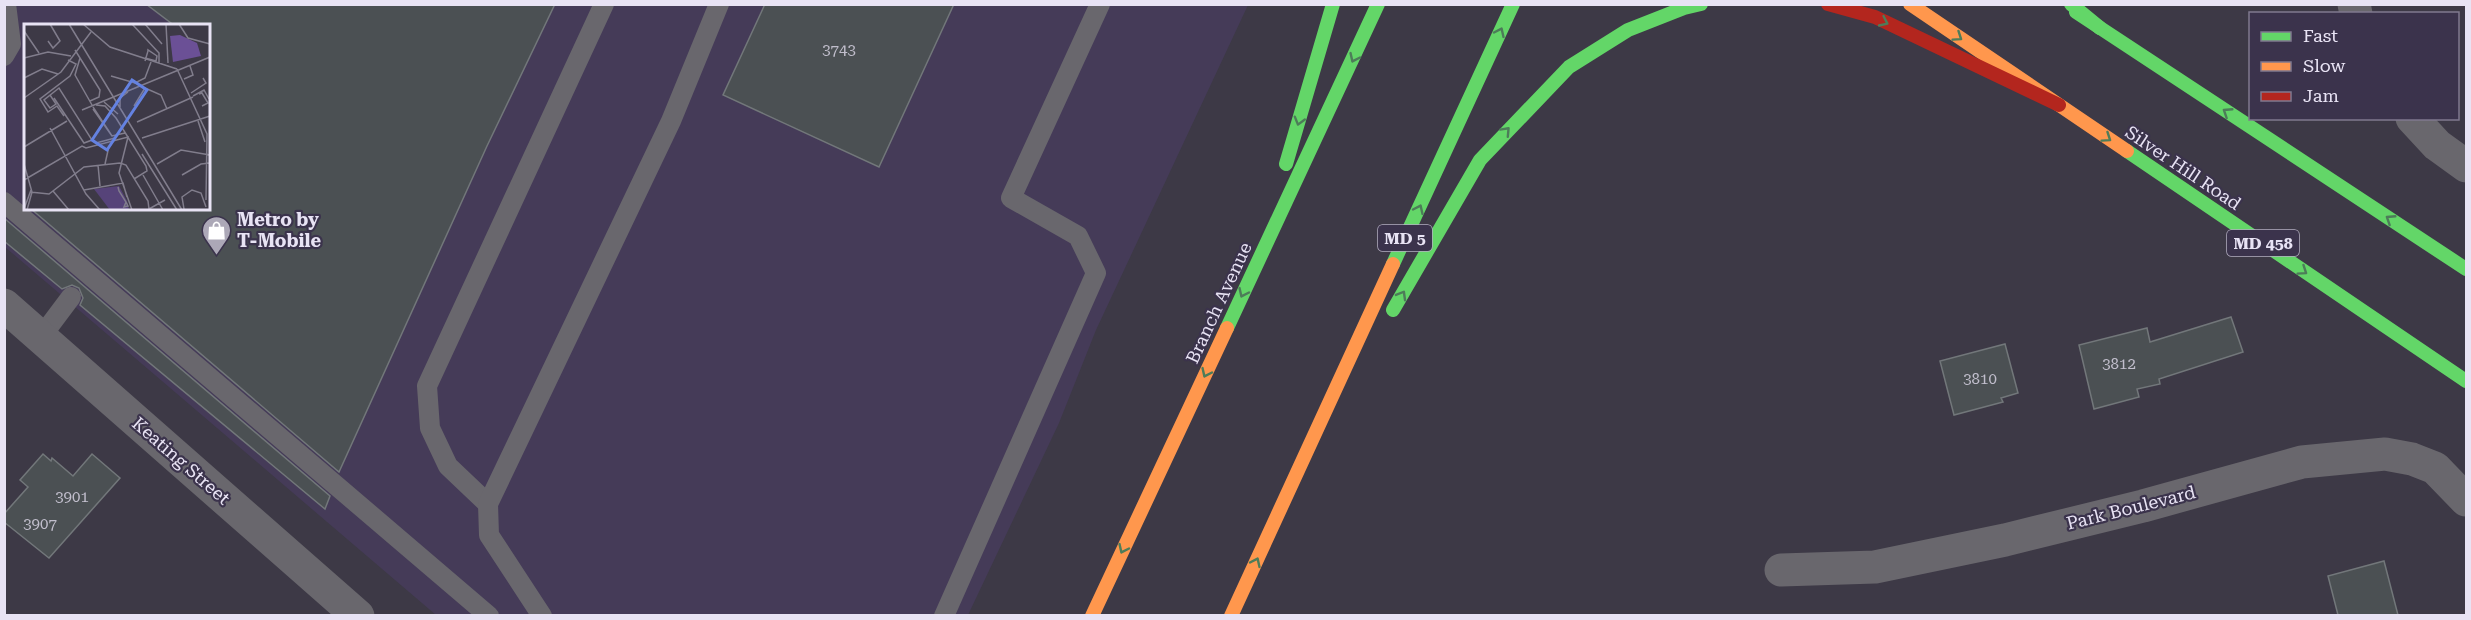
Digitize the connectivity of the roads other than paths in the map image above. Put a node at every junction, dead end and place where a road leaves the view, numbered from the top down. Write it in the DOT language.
graph roads {
  1 [pos="6,4"];
  2 [pos="604,4"];
  3 [pos="719,4"];
  4 [pos="1100,4"];
  5 [pos="1334,4"];
  6 [pos="1378,4"];
  7 [pos="1513,4"];
  8 [pos="1701,4"];
  9 [pos="1828,4"];
  10 [pos="1910,4"];
  11 [pos="2064,4"];
  12 [pos="2071,4"];
  13 [pos="2100,28"];
  14 [pos="4,56"];
  15 [pos="2059,105"];
  16 [pos="2414,120"];
  17 [pos="2466,166"];
  18 [pos="4,202"];
  19 [pos="1256,267"];
  20 [pos="2466,269"];
  21 [pos="71,297"];
  22 [pos="4,305"];
  23 [pos="1385,324"];
  24 [pos="41,337"];
  25 [pos="1368,354"];
  26 [pos="2466,381"];
  27 [pos="1298,472"];
  28 [pos="2466,500"];
  29 [pos="488,504"];
  30 [pos="1781,570"];
  31 [pos="358,615"];
  32 [pos="489,615"];
  33 [pos="542,615"];
  34 [pos="944,615"];
  35 [pos="1092,615"];
  36 [pos="1231,615"];
  1 -- 14 [label="lane"];
  2 -- 29 [label="lane"];
  3 -- 29 [label="lane"];
  4 -- 34 [label="lane"];
  5 -- 19 [label="main road, one-way"];
  6 -- 19 [label="main road, Branch Avenue, one-way"];
  27 -- 7 [label="main road, MD 5, one-way"];
  23 -- 8 [label="main road, one-way"];
  9 -- 15 [label="main road, one-way"];
  10 -- 15 [label="main road, Silver Hill Road / MD 458, one-way"];
  11 -- 13 [label="main road"];
  12 -- 13 [label="main road"];
  20 -- 13 [label="main road, one-way"];
  15 -- 26 [label="main road, Silver Hill Road / MD 458, one-way"];
  16 -- 17 [label="street"];
  18 -- 32 [label="lane"];
  19 -- 35 [label="main road, Branch Avenue, one-way"];
  21 -- 24 [label="lane"];
  22 -- 24 [label="street, Keating Street"];
  24 -- 31 [label="street, Keating Street"];
  25 -- 27 [label="main road"];
  36 -- 27 [label="main road, MD 5, one-way"];
  28 -- 30 [label="street, Park Boulevard"];
  29 -- 33 [label="lane"];
}
